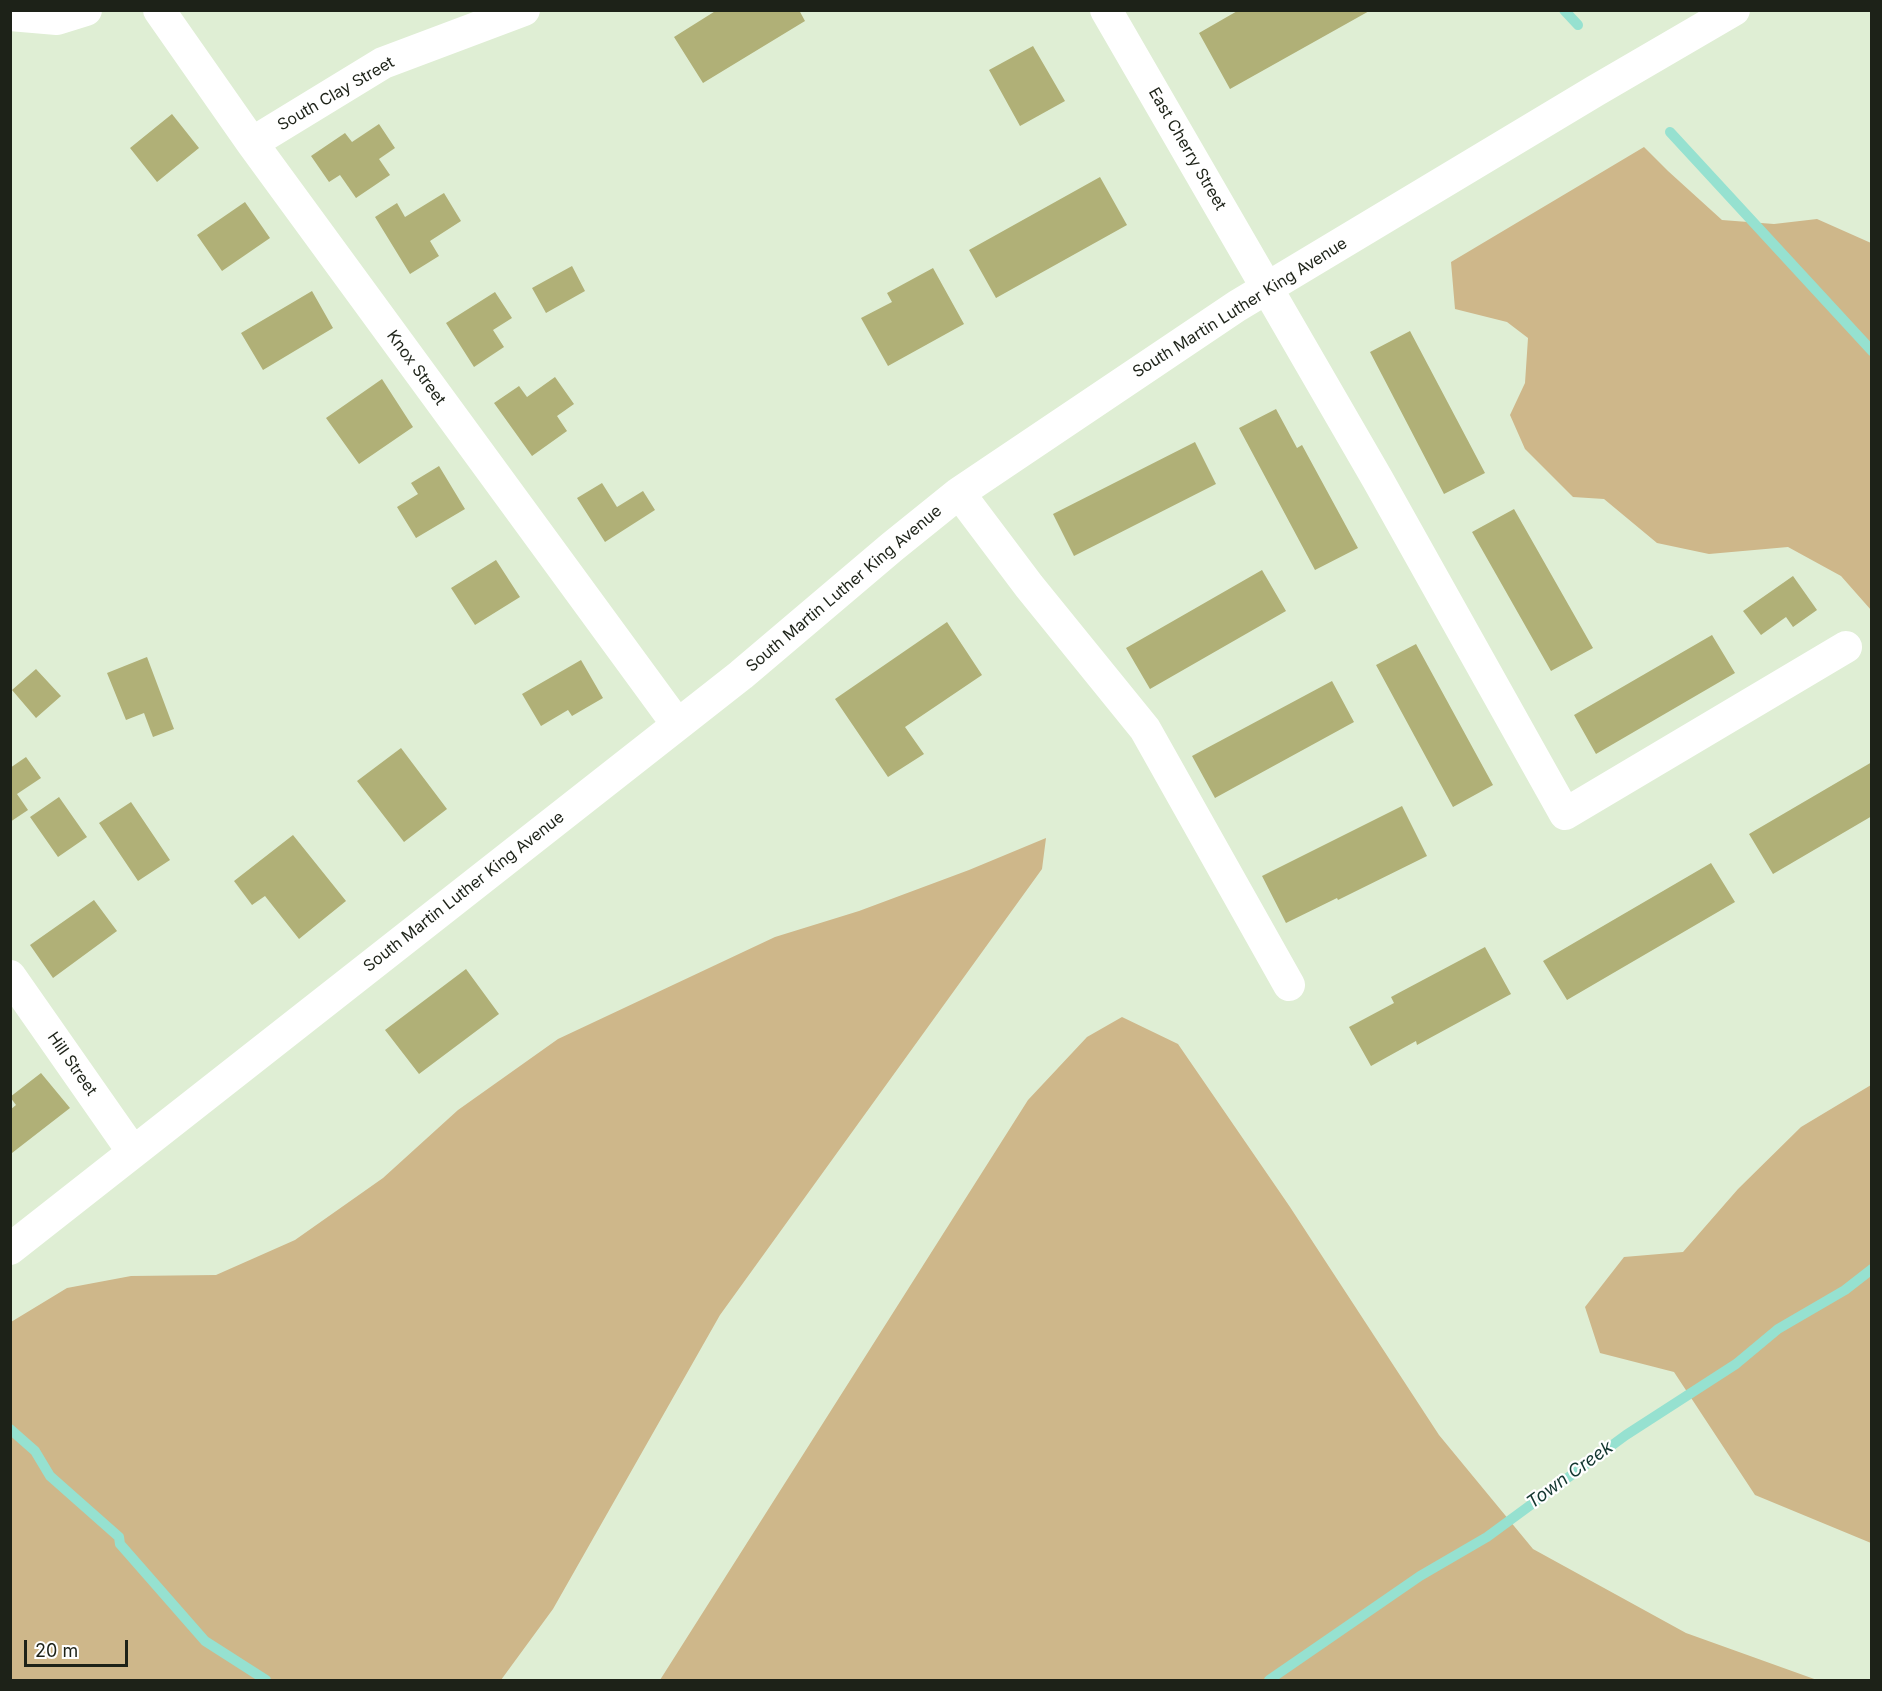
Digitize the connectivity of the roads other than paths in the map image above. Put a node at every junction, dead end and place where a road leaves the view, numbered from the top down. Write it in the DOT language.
graph roads {
  1 [pos="86,10"];
  2 [pos="159,10"];
  3 [pos="524,10"];
  4 [pos="1106,10"];
  5 [pos="1734,10"];
  6 [pos="10,15"];
  7 [pos="252,143"];
  8 [pos="1268,288"];
  9 [pos="959,493"];
  10 [pos="1846,647"];
  11 [pos="677,724"];
  12 [pos="10,976"];
  13 [pos="1289,986"];
  14 [pos="133,1152"];
  15 [pos="10,1249"];
  1 -- 6 [label="street"];
  2 -- 7 [label="street, Knox Street"];
  3 -- 7 [label="street, South Clay Street"];
  4 -- 8 [label="street, East Cherry Street"];
  5 -- 8 [label="street, South Martin Luther King Avenue"];
  7 -- 11 [label="street, Knox Street"];
  8 -- 9 [label="street, South Martin Luther King Avenue"];
  8 -- 10 [label="street, East Cherry Street"];
  9 -- 11 [label="street, South Martin Luther King Avenue"];
  9 -- 13 [label="street"];
  11 -- 14 [label="street, South Martin Luther King Avenue"];
  12 -- 14 [label="street, Hill Street"];
  14 -- 15 [label="street, South Martin Luther King Avenue"];
}
